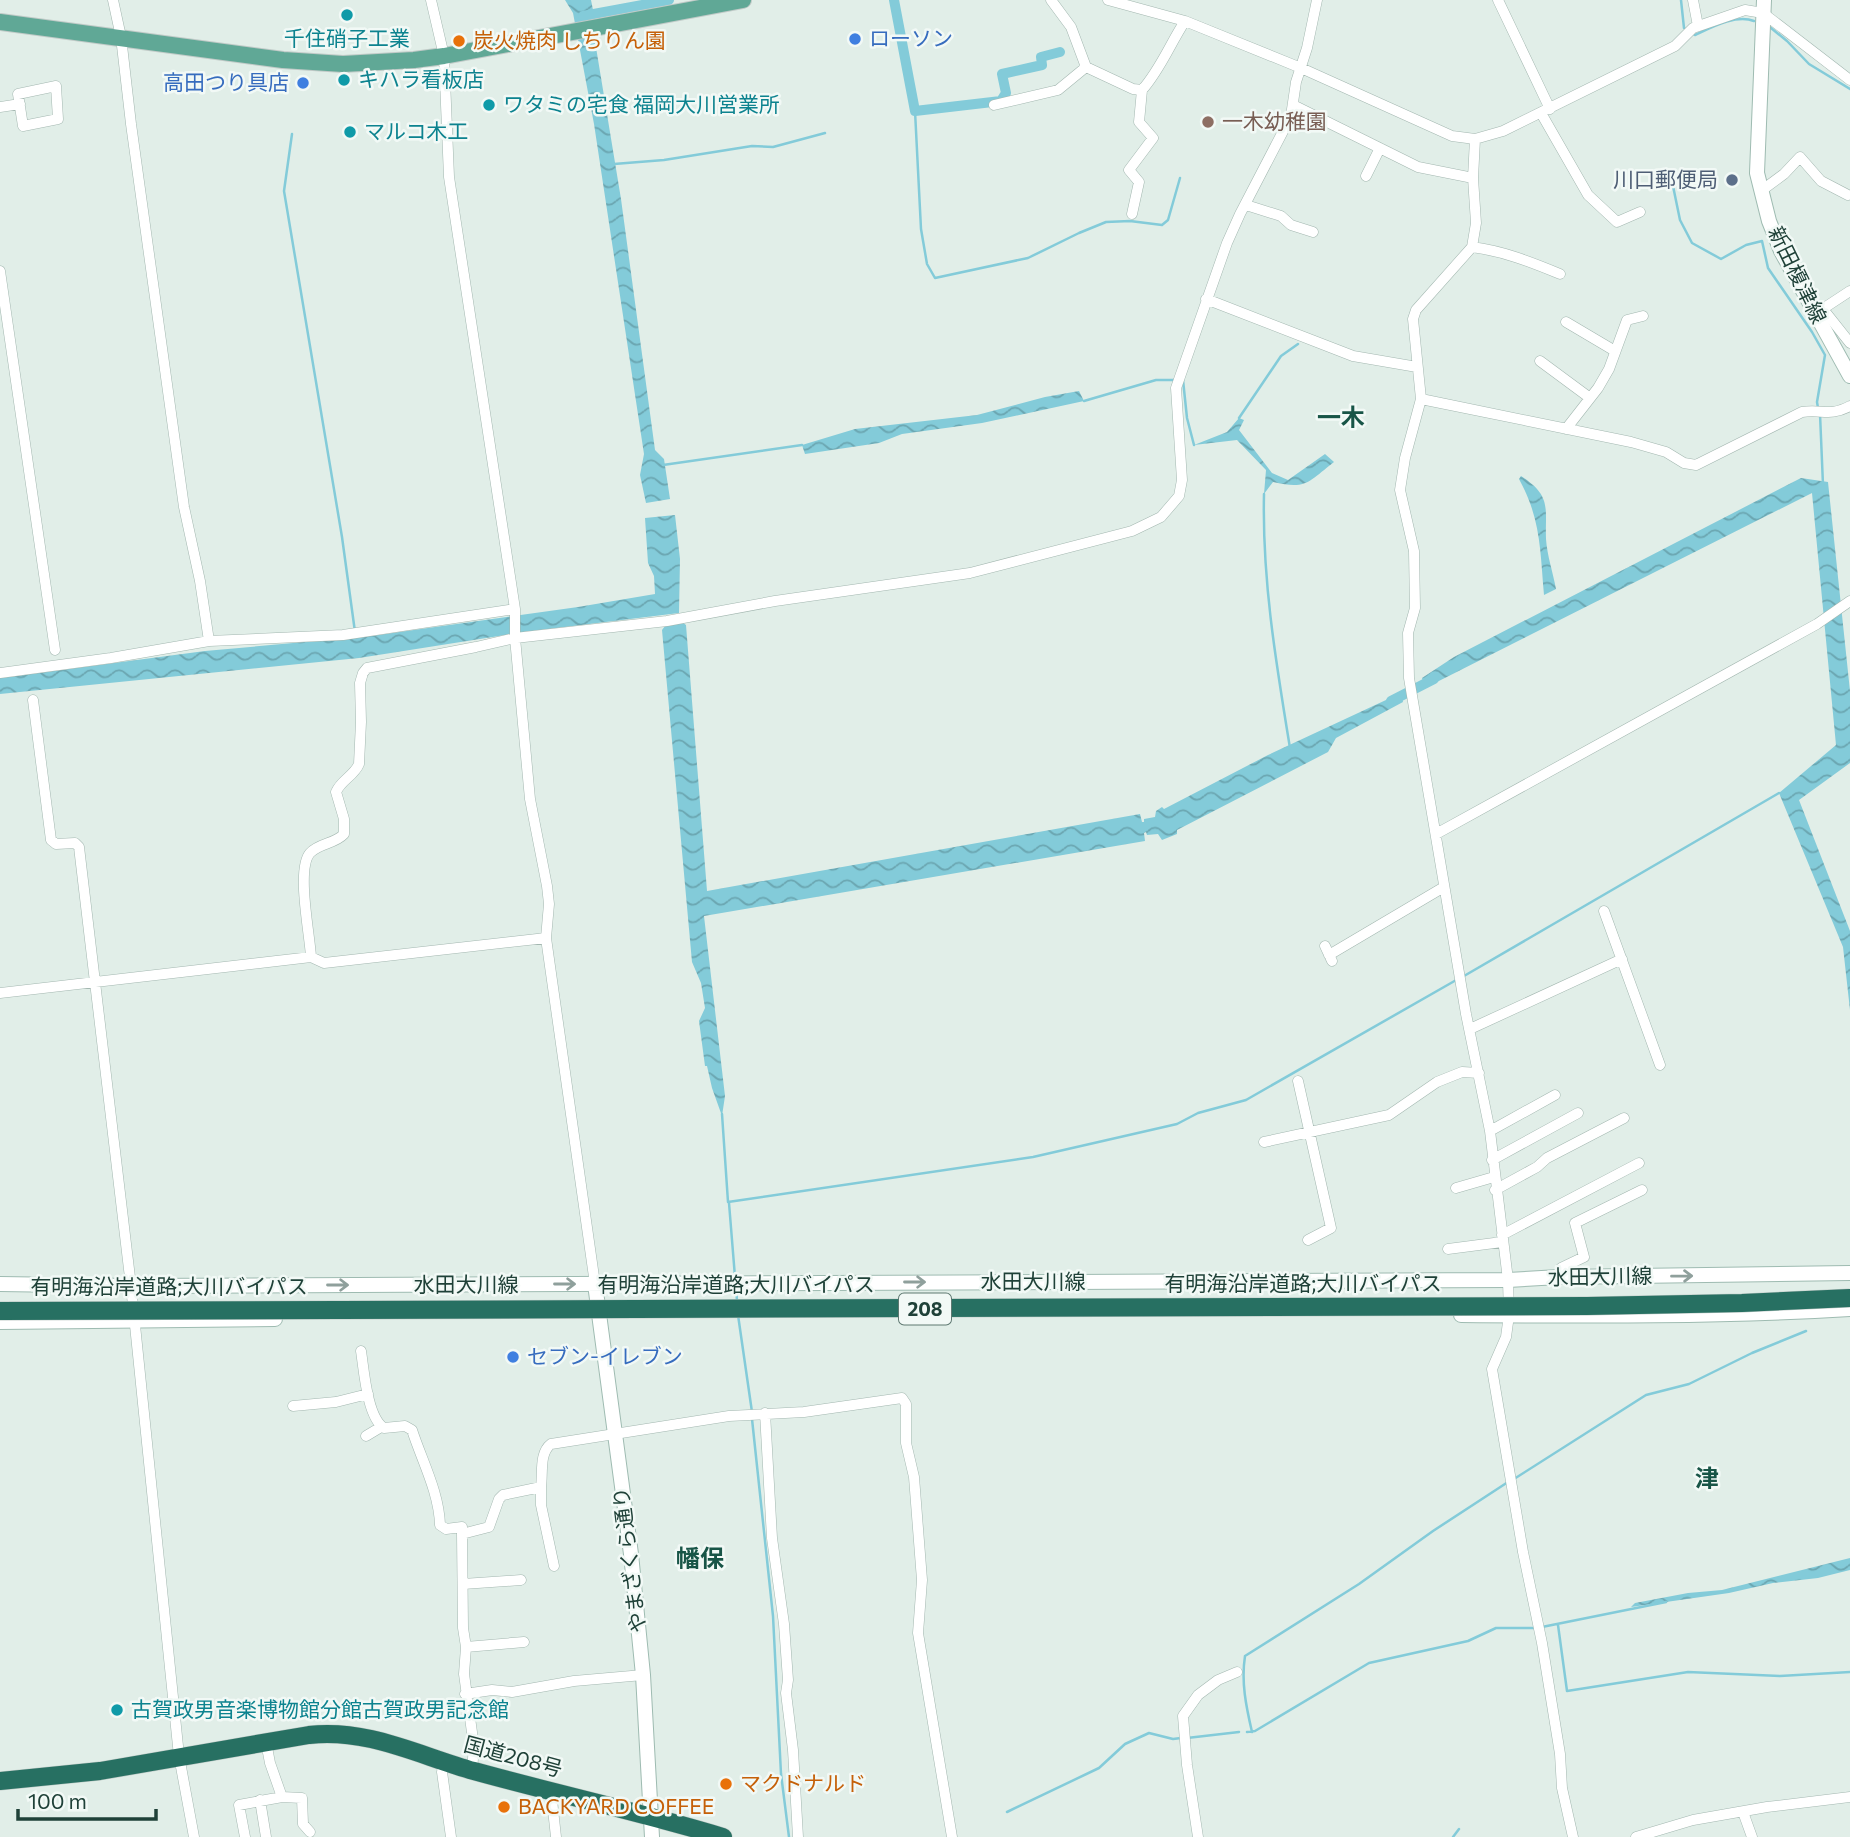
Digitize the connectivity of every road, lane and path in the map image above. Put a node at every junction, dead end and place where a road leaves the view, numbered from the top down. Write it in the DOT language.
graph roads {
  1 [pos="113,0"];
  2 [pos="431,0"];
  3 [pos="740,0"];
  4 [pos="1051,0"];
  5 [pos="1108,0"];
  6 [pos="1317,0"];
  7 [pos="1498,0"];
  8 [pos="1693,0"];
  9 [pos="1763,6"];
  10 [pos="1185,21"];
  11 [pos="0,22"];
  12 [pos="1692,29"];
  13 [pos="121,37"];
  14 [pos="444,56"];
  15 [pos="1086,67"];
  16 [pos="1301,68"];
  17 [pos="1850,80"];
  18 [pos="1142,90"];
  19 [pos="20,103"];
  20 [pos="994,105"];
  21 [pos="1293,105"];
  22 [pos="0,107"];
  23 [pos="1545,111"];
  24 [pos="1475,139"];
  25 [pos="1380,148"];
  26 [pos="1366,176"];
  27 [pos="1473,178"];
  28 [pos="1761,191"];
  29 [pos="1848,195"];
  30 [pos="1246,205"];
  31 [pos="1640,212"];
  32 [pos="1132,214"];
  33 [pos="1313,232"];
  34 [pos="1472,247"];
  35 [pos="0,271"];
  36 [pos="1560,274"];
  37 [pos="1850,291"];
  38 [pos="1206,299"];
  39 [pos="1819,312"];
  40 [pos="1643,316"];
  41 [pos="1566,322"];
  42 [pos="1850,343"];
  43 [pos="1615,351"];
  44 [pos="1540,361"];
  45 [pos="1418,367"];
  46 [pos="1850,376"];
  47 [pos="1590,398"];
  48 [pos="1422,399"];
  49 [pos="1850,406"];
  50 [pos="1566,429"];
  51 [pos="1847,603"];
  52 [pos="515,611"];
  53 [pos="516,636"];
  54 [pos="209,641"];
  55 [pos="55,650"];
  56 [pos="0,673"];
  57 [pos="33,700"];
  58 [pos="1436,834"];
  59 [pos="1444,887"];
  60 [pos="1604,911"];
  61 [pos="545,938"];
  62 [pos="1329,954"];
  63 [pos="311,957"];
  64 [pos="1622,960"];
  65 [pos="96,983"];
  66 [pos="0,993"];
  67 [pos="1470,1029"];
  68 [pos="1660,1065"];
  69 [pos="1479,1073"];
  70 [pos="1298,1081"];
  71 [pos="1555,1095"];
  72 [pos="1578,1113"];
  73 [pos="1624,1118"];
  74 [pos="1490,1131"];
  75 [pos="1308,1132"];
  76 [pos="1264,1142"];
  77 [pos="1492,1160"];
  78 [pos="1639,1163"];
  79 [pos="1494,1177"];
  80 [pos="1456,1188"];
  81 [pos="1642,1189"];
  82 [pos="1495,1190"];
  83 [pos="1502,1239"];
  84 [pos="1308,1240"];
  85 [pos="1448,1249"];
  86 [pos="1850,1273"];
  87 [pos="1559,1277"];
  88 [pos="1508,1280"];
  89 [pos="0,1284"];
  90 [pos="595,1284"];
  91 [pos="131,1286"];
  92 [pos="1850,1295"];
  93 [pos="0,1309"];
  94 [pos="1850,1309"];
  95 [pos="1509,1315"];
  96 [pos="600,1316"];
  97 [pos="0,1321"];
  98 [pos="134,1321"];
  99 [pos="361,1351"];
  100 [pos="368,1394"];
  101 [pos="293,1406"];
  102 [pos="765,1413"];
  103 [pos="381,1427"];
  104 [pos="614,1433"];
  105 [pos="366,1436"];
  106 [pos="541,1487"];
  107 [pos="462,1534"];
  108 [pos="554,1566"];
  109 [pos="521,1580"];
  110 [pos="463,1584"];
  111 [pos="524,1642"];
  112 [pos="466,1647"];
  113 [pos="1237,1672"];
  114 [pos="643,1675"];
  115 [pos="465,1694"];
  116 [pos="266,1742"];
  117 [pos="179,1756"];
  118 [pos="444,1762"];
  119 [pos="472,1770"];
  120 [pos="0,1782"];
  121 [pos="551,1791"];
  122 [pos="282,1797"];
  123 [pos="1850,1797"];
  124 [pos="260,1800"];
  125 [pos="1743,1812"];
  126 [pos="651,1817"];
  127 [pos="310,1832"];
  128 [pos="1669,1832"];
  129 [pos="194,1837"];
  130 [pos="244,1837"];
  131 [pos="265,1837"];
  132 [pos="451,1837"];
  133 [pos="556,1837"];
  134 [pos="652,1837"];
  135 [pos="723,1837"];
  136 [pos="799,1837"];
  137 [pos="952,1837"];
  138 [pos="1198,1837"];
  139 [pos="1573,1837"];
  140 [pos="1636,1837"];
  141 [pos="1752,1837"];
  1 -- 13 [label="street"];
  2 -- 14 [label="street"];
  3 -- 14 [label="main road"];
  4 -- 15 [label="street"];
  5 -- 10 [label="street"];
  6 -- 16 [label="street"];
  7 -- 23 [label="street"];
  8 -- 12 [label="street"];
  9 -- 12 [label="street"];
  9 -- 17 [label="street"];
  9 -- 28 [label="main road, 新田榎津線"];
  10 -- 16 [label="street"];
  10 -- 18 [label="street"];
  11 -- 13 [label="main road"];
  12 -- 23 [label="street"];
  13 -- 14 [label="main road"];
  13 -- 54 [label="street"];
  14 -- 52 [label="street"];
  15 -- 18 [label="street"];
  15 -- 20 [label="street"];
  16 -- 21 [label="street"];
  16 -- 24 [label="street"];
  18 -- 32 [label="street"];
  19 -- 19 [label="street"];
  19 -- 22 [label="street"];
  21 -- 25 [label="street"];
  21 -- 30 [label="street"];
  23 -- 24 [label="street"];
  23 -- 31 [label="street"];
  24 -- 27 [label="street"];
  25 -- 26 [label="street"];
  25 -- 27 [label="street"];
  27 -- 34 [label="street"];
  28 -- 29 [label="street"];
  28 -- 39 [label="main road, 新田榎津線"];
  30 -- 33 [label="street"];
  30 -- 38 [label="street"];
  34 -- 36 [label="street"];
  34 -- 45 [label="street"];
  35 -- 55 [label="street"];
  37 -- 39 [label="street"];
  38 -- 45 [label="street"];
  38 -- 53 [label="street"];
  39 -- 42 [label="street"];
  39 -- 46 [label="main road, 新田榎津線"];
  40 -- 43 [label="street"];
  41 -- 43 [label="street"];
  43 -- 47 [label="street"];
  44 -- 47 [label="street"];
  45 -- 48 [label="street"];
  47 -- 50 [label="street"];
  48 -- 50 [label="street"];
  48 -- 58 [label="street"];
  49 -- 50 [label="street"];
  51 -- 58 [label="street"];
  52 -- 53 [label="street"];
  52 -- 54 [label="street"];
  53 -- 61 [label="street"];
  53 -- 63 [label="street"];
  54 -- 56 [label="street"];
  57 -- 65 [label="street"];
  58 -- 59 [label="street"];
  59 -- 62 [label="street"];
  59 -- 67 [label="street"];
  60 -- 64 [label="street"];
  61 -- 63 [label="street"];
  61 -- 90 [label="street"];
  63 -- 65 [label="street"];
  64 -- 67 [label="street"];
  64 -- 68 [label="street"];
  65 -- 66 [label="street"];
  65 -- 91 [label="street"];
  67 -- 69 [label="street"];
  69 -- 74 [label="street"];
  69 -- 75 [label="street"];
  70 -- 75 [label="street"];
  71 -- 74 [label="street"];
  72 -- 77 [label="street"];
  73 -- 82 [label="street"];
  74 -- 77 [label="street"];
  75 -- 76 [label="street"];
  75 -- 84 [label="street"];
  77 -- 79 [label="street"];
  78 -- 83 [label="street"];
  79 -- 80 [label="street"];
  79 -- 82 [label="street"];
  81 -- 87 [label="street"];
  82 -- 83 [label="street"];
  83 -- 85 [label="street"];
  83 -- 88 [label="street"];
  87 -- 86 [label="main road, 水田大川線, one-way"];
  87 -- 88 [label="main road, 水田大川線"];
  90 -- 88 [label="main road, 水田大川線, one-way"];
  88 -- 95 [label="street"];
  89 -- 91 [label="main road, 水田大川線"];
  91 -- 90 [label="main road, 水田大川線, one-way"];
  90 -- 96 [label="main road, やまざくら通り"];
  91 -- 98 [label="street"];
  92 -- 93 [label="highway, 有明海沿岸道路;大川バイパス / 208, bridge"];
  94 -- 95 [label="main road, 水田大川線"];
  95 -- 96 [label="main road, 水田大川線"];
  95 -- 139 [label="street"];
  96 -- 98 [label="main road, 水田大川線"];
  96 -- 104 [label="main road, やまざくら通り"];
  97 -- 98 [label="main road, 水田大川線"];
  98 -- 117 [label="street"];
  99 -- 100 [label="street"];
  100 -- 101 [label="street"];
  100 -- 103 [label="street"];
  102 -- 104 [label="street"];
  102 -- 136 [label="street"];
  102 -- 137 [label="street"];
  103 -- 105 [label="street"];
  103 -- 107 [label="street"];
  104 -- 106 [label="street"];
  104 -- 114 [label="main road, やまざくら通り"];
  106 -- 107 [label="street"];
  106 -- 108 [label="street"];
  107 -- 110 [label="street"];
  109 -- 110 [label="street"];
  110 -- 112 [label="street"];
  111 -- 112 [label="street"];
  112 -- 115 [label="street"];
  113 -- 138 [label="street"];
  114 -- 115 [label="street"];
  114 -- 126 [label="main road, やまざくら通り"];
  115 -- 119 [label="street"];
  116 -- 117 [label="highway, 国道208号"];
  116 -- 118 [label="highway, 国道208号"];
  116 -- 122 [label="street"];
  117 -- 120 [label="highway, 国道208号"];
  117 -- 129 [label="street"];
  118 -- 119 [label="highway, 国道208号"];
  118 -- 132 [label="street"];
  119 -- 121 [label="highway, 国道208号"];
  121 -- 126 [label="highway, 国道208号"];
  121 -- 133 [label="street"];
  122 -- 124 [label="street"];
  122 -- 127 [label="street"];
  123 -- 125 [label="street"];
  124 -- 130 [label="street"];
  124 -- 131 [label="street"];
  125 -- 128 [label="street"];
  125 -- 141 [label="street"];
  126 -- 134 [label="main road, やまざくら通り"];
  126 -- 135 [label="highway, 国道208号"];
  128 -- 140 [label="street"];
}
